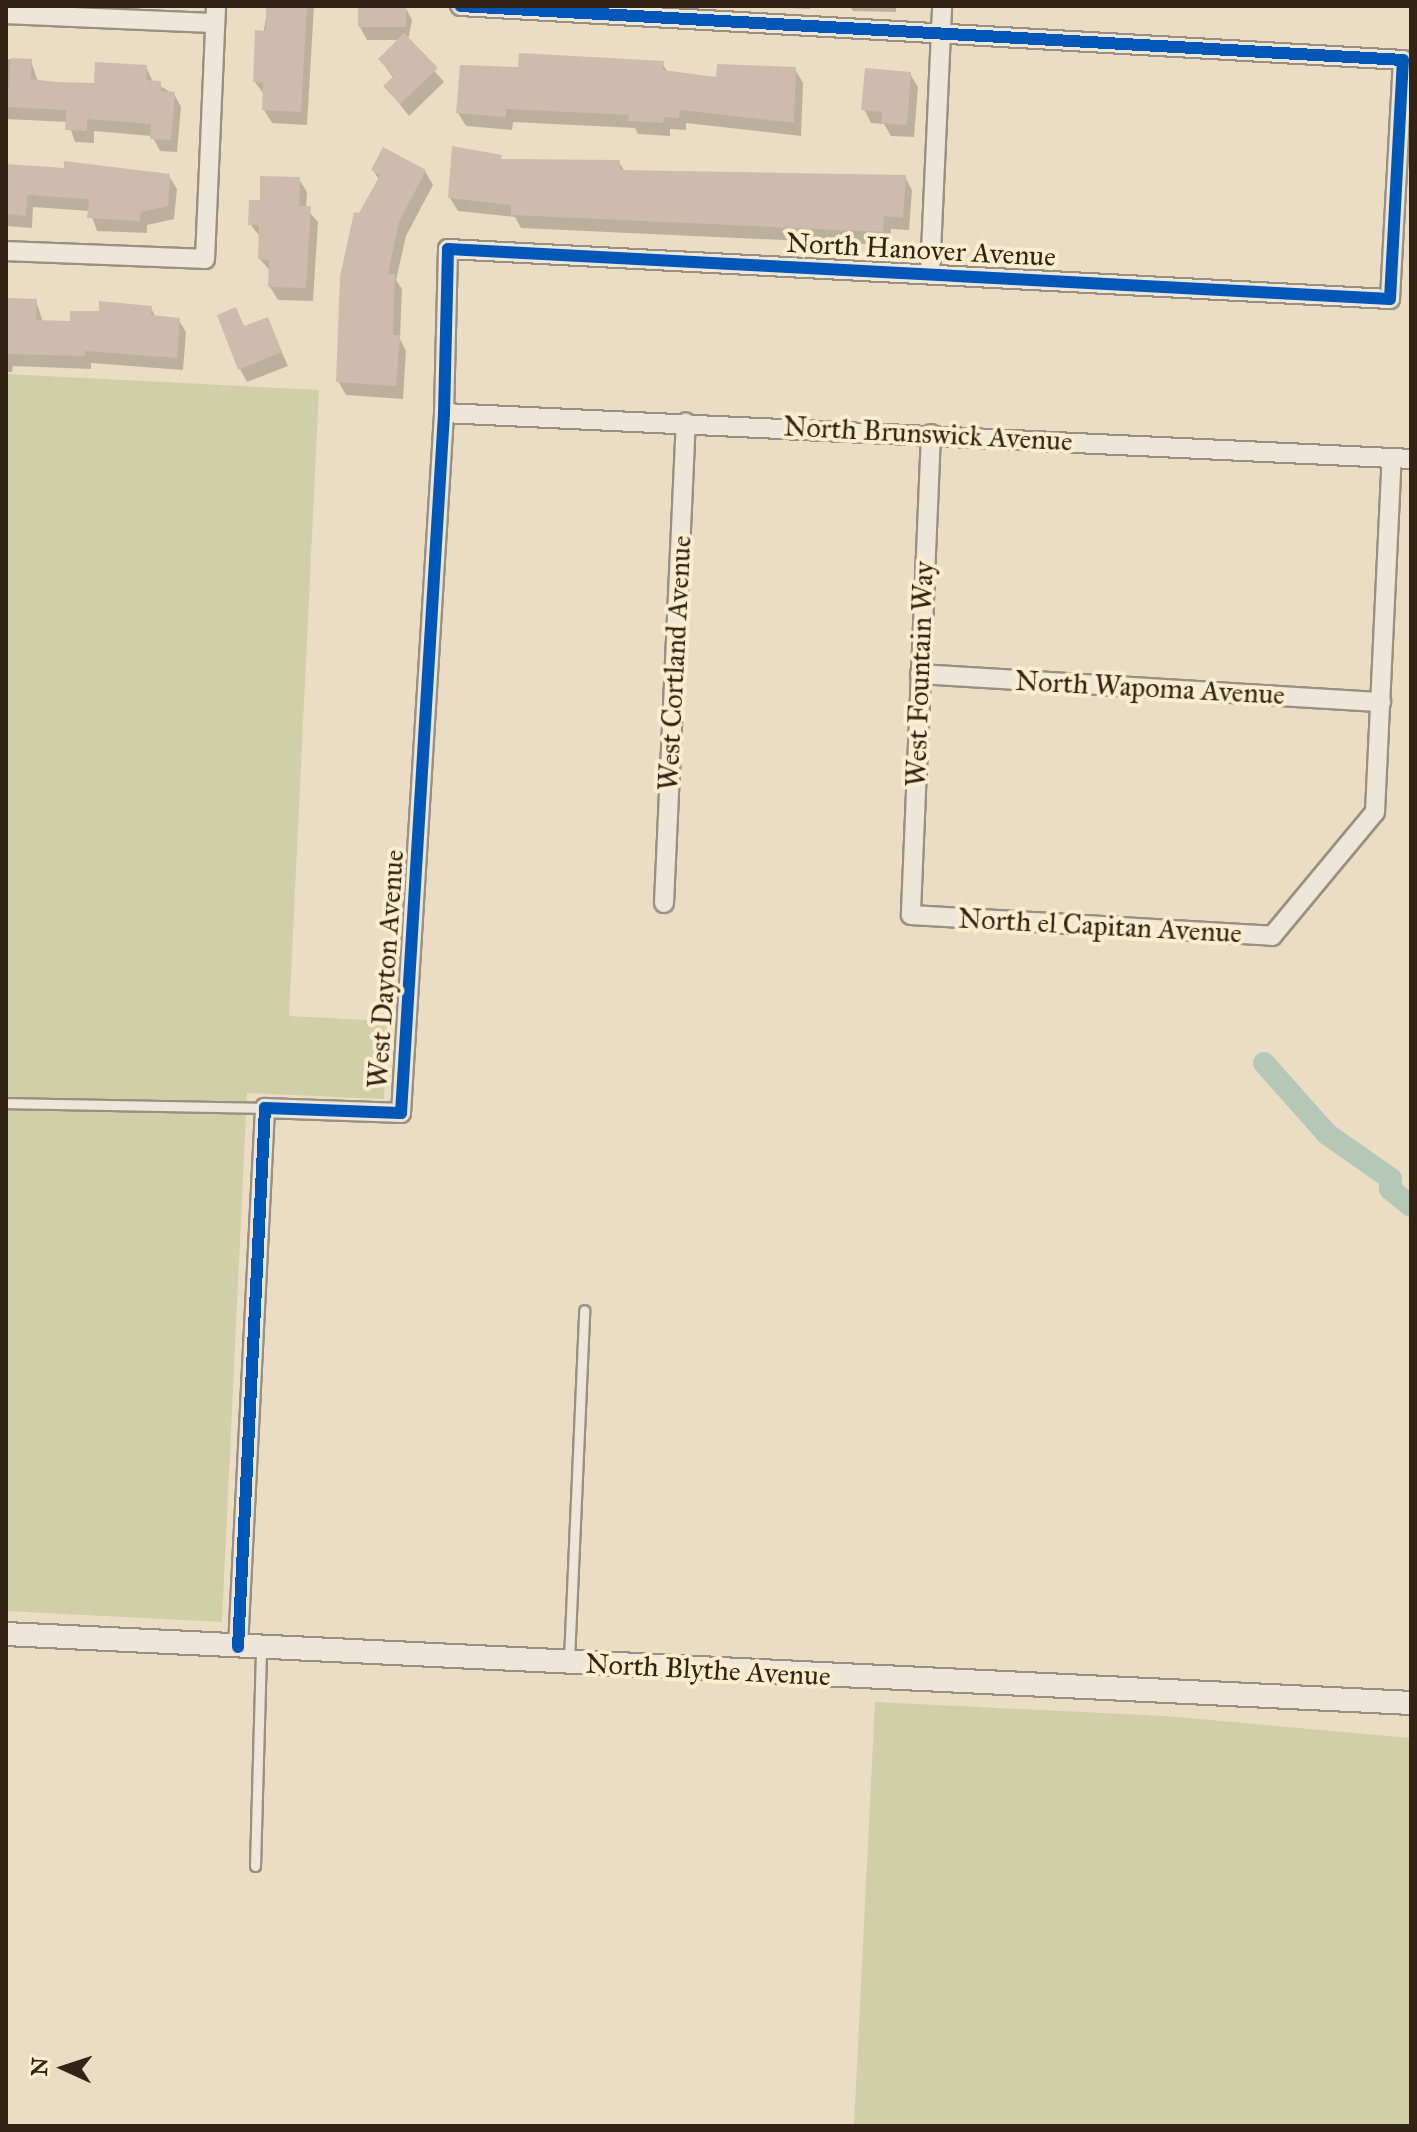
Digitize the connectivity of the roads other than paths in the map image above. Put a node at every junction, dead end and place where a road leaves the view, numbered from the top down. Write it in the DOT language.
graph roads {
  1 [pos="942,6"];
  2 [pos="461,7"];
  3 [pos="6,14"];
  4 [pos="710,14"];
  5 [pos="216,15"];
  6 [pos="940,35"];
  7 [pos="448,249"];
  8 [pos="6,251"];
  9 [pos="930,274"];
  10 [pos="444,413"];
  11 [pos="686,423"];
  12 [pos="931,434"];
  13 [pos="1402,459"];
  14 [pos="920,674"];
  15 [pos="1381,702"];
  16 [pos="664,903"];
  17 [pos="911,915"];
  18 [pos="6,1103"];
  19 [pos="265,1108"];
  20 [pos="584,1310"];
  21 [pos="6,1634"];
  22 [pos="238,1647"];
  23 [pos="261,1648"];
  24 [pos="569,1663"];
  25 [pos="1411,1703"];
  26 [pos="255,1866"];
  1 -- 6 [label="street"];
  2 -- 4 [label="street"];
  3 -- 5 [label="street"];
  4 -- 6 [label="street"];
  5 -- 8 [label="street"];
  6 -- 9 [label="street"];
  6 -- 9 [label="street, North Hanover Avenue"];
  7 -- 9 [label="street, North Hanover Avenue"];
  7 -- 10 [label="street, West Dayton Avenue"];
  10 -- 11 [label="street, North Brunswick Avenue"];
  10 -- 19 [label="street, West Dayton Avenue"];
  11 -- 12 [label="street, North Brunswick Avenue"];
  11 -- 16 [label="street, West Cortland Avenue"];
  12 -- 13 [label="street, North Brunswick Avenue"];
  12 -- 14 [label="street, West Fountain Way"];
  13 -- 15 [label="street"];
  14 -- 15 [label="street, North Wapoma Avenue"];
  14 -- 17 [label="street, West Fountain Way"];
  15 -- 17 [label="street, North el Capitan Avenue"];
  18 -- 19 [label="lane"];
  19 -- 22 [label="street"];
  20 -- 24 [label="lane"];
  21 -- 22 [label="street, North Blythe Avenue"];
  22 -- 23 [label="street, North Blythe Avenue"];
  23 -- 24 [label="street, North Blythe Avenue"];
  23 -- 26 [label="lane"];
  24 -- 25 [label="street, North Blythe Avenue"];
}
